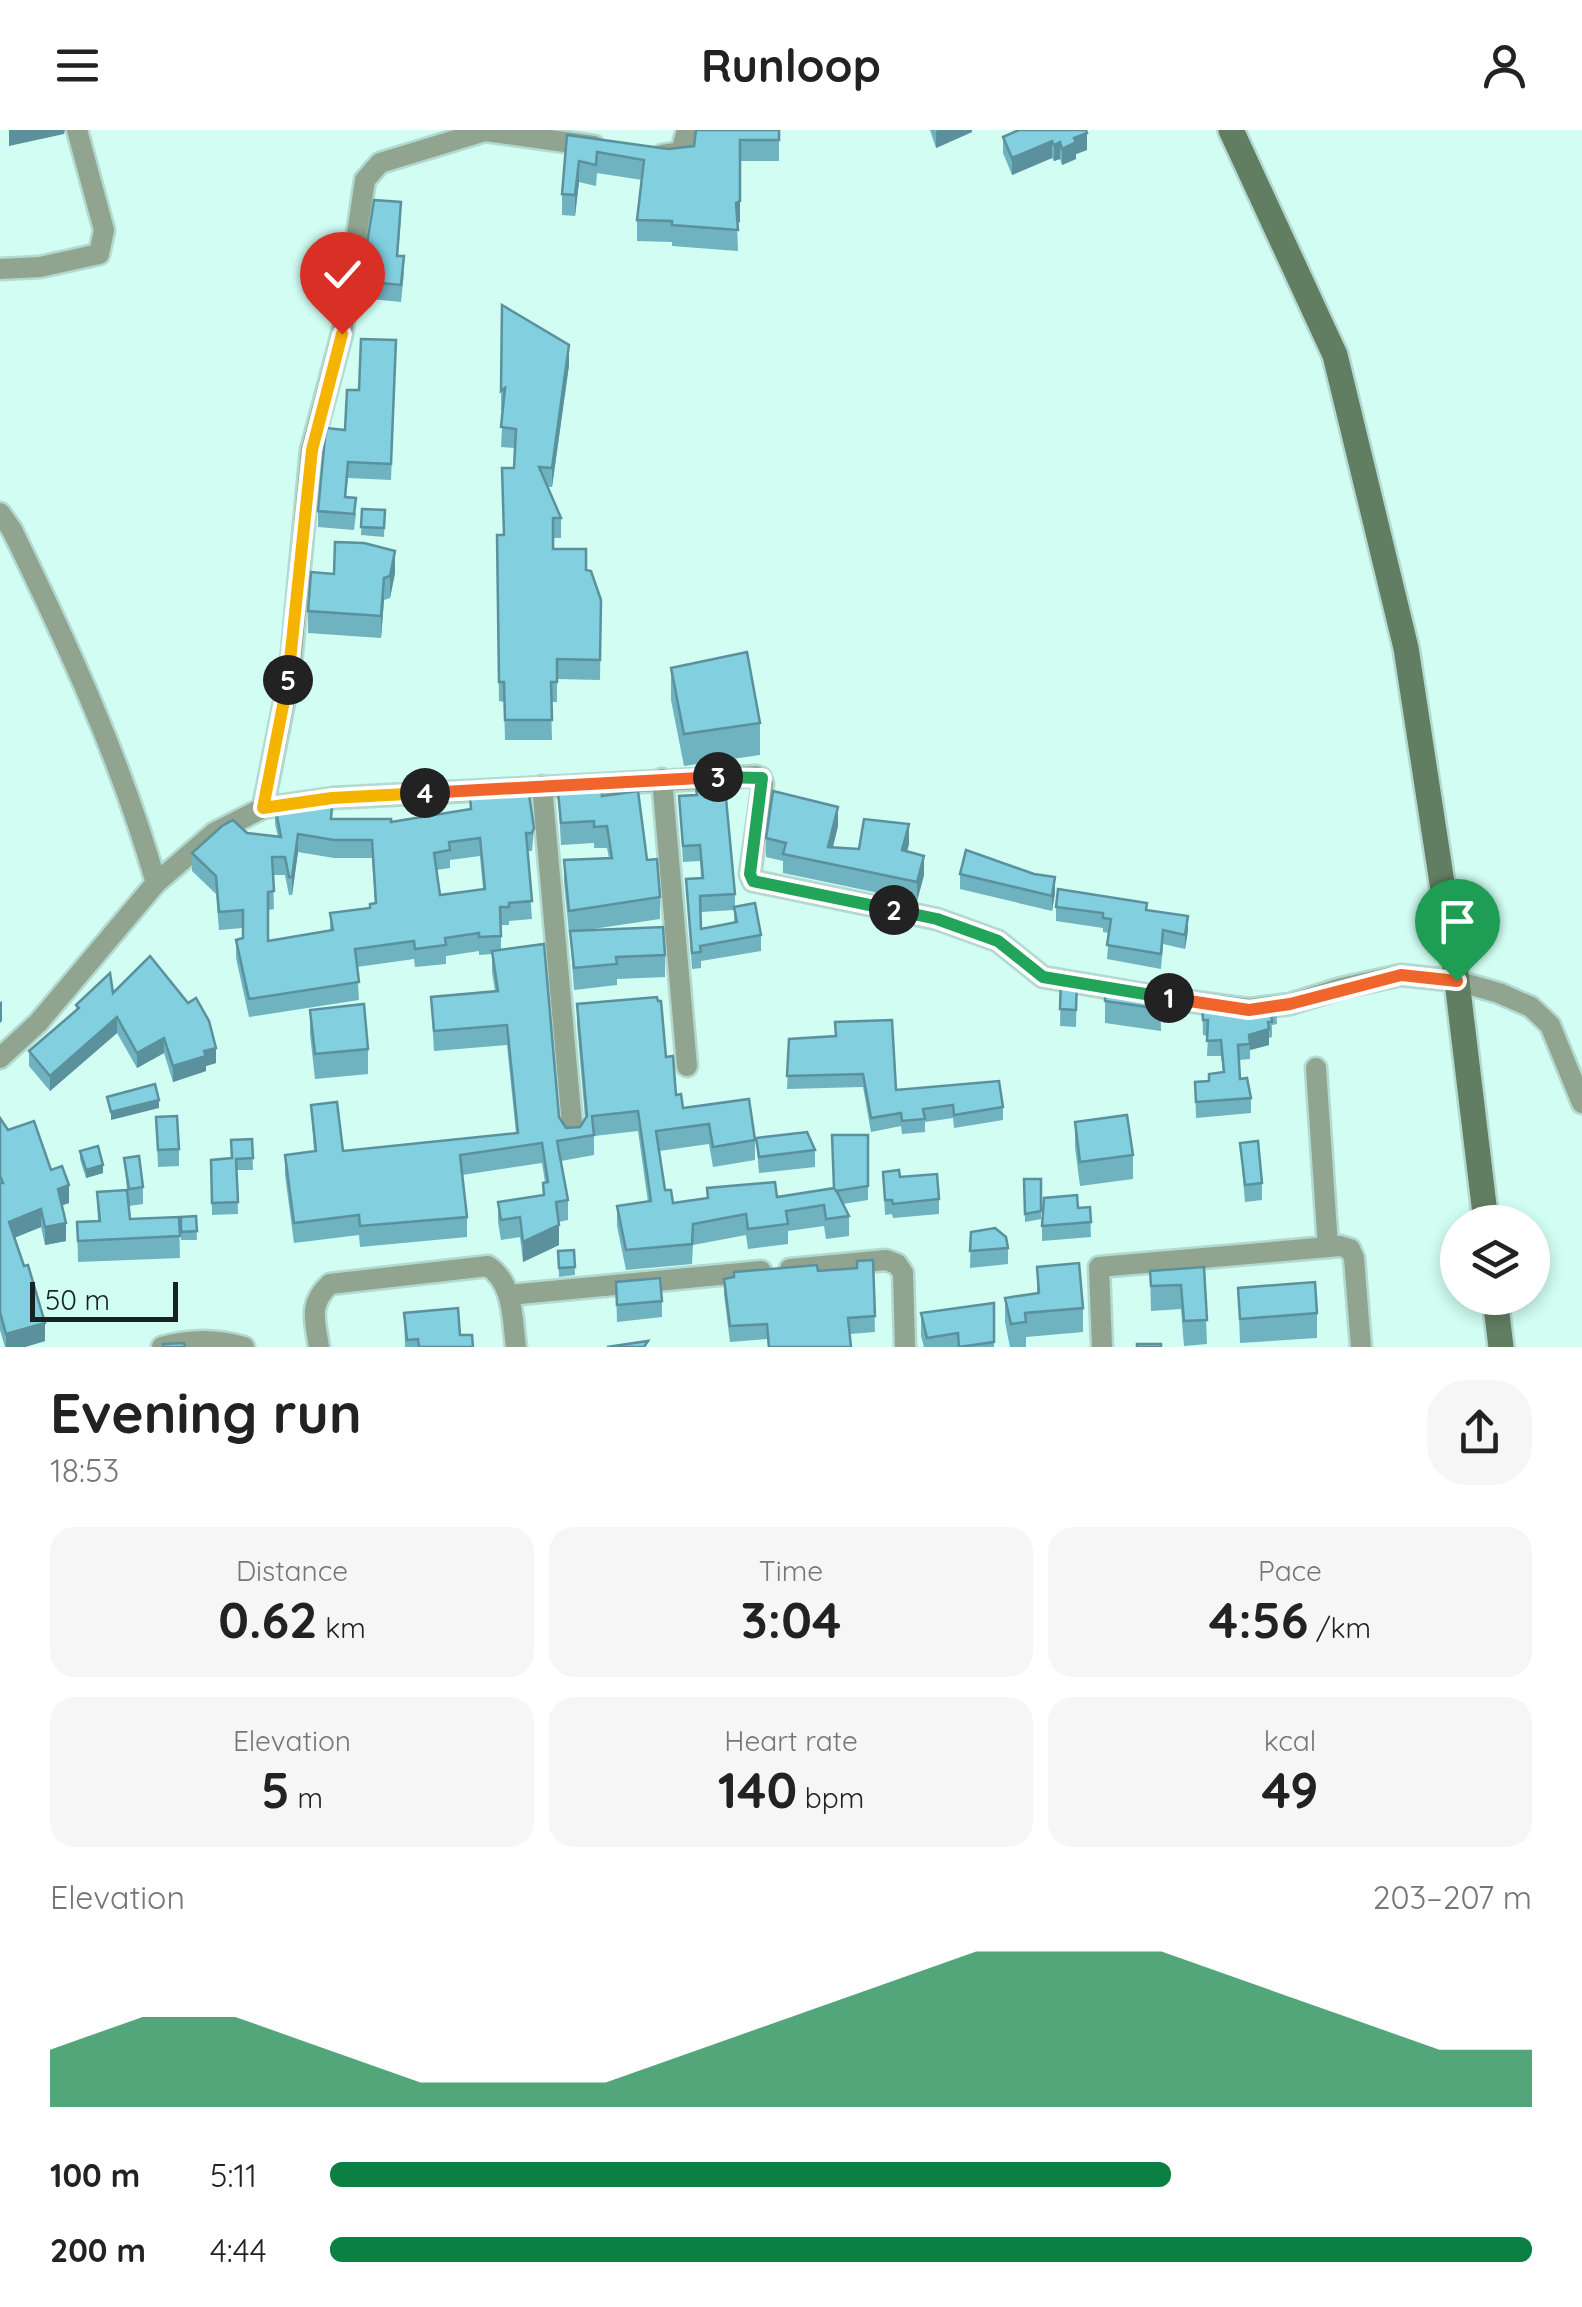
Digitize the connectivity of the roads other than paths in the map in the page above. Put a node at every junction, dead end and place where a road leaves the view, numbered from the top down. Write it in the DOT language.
graph roads {
  1 [pos="77,130"];
  2 [pos="687,130"];
  3 [pos="1231,130"];
  4 [pos="484,131"];
  5 [pos="0,268"];
  6 [pos="0,513"];
  7 [pos="662,779"];
  8 [pos="542,786"];
  9 [pos="263,808"];
  10 [pos="156,883"];
  11 [pos="1457,981"];
  12 [pos="0,1058"];
  13 [pos="686,1066"];
  14 [pos="1316,1068"];
  15 [pos="1582,1103"];
  16 [pos="573,1136"];
  17 [pos="1484,1205"];
  18 [pos="1328,1247"];
  19 [pos="509,1295"];
  20 [pos="1497,1315"];
  21 [pos="162,1347"];
  22 [pos="244,1347"];
  23 [pos="318,1347"];
  24 [pos="516,1347"];
  25 [pos="905,1347"];
  26 [pos="1102,1347"];
  27 [pos="1360,1347"];
  28 [pos="1501,1347"];
  1 -- 5 [label="street"];
  2 -- 4 [label="street"];
  3 -- 11 [label="street"];
  4 -- 9 [label="street"];
  6 -- 10 [label="street"];
  7 -- 8 [label="street"];
  7 -- 11 [label="street"];
  7 -- 13 [label="street"];
  8 -- 9 [label="street"];
  8 -- 16 [label="street"];
  9 -- 10 [label="street"];
  10 -- 12 [label="street"];
  11 -- 15 [label="street"];
  11 -- 17 [label="street"];
  14 -- 18 [label="street"];
  18 -- 26 [label="street"];
  18 -- 27 [label="street"];
  19 -- 23 [label="street"];
  19 -- 24 [label="street"];
  19 -- 25 [label="street"];
  20 -- 28 [label="street"];
  21 -- 22 [label="street"];
}
